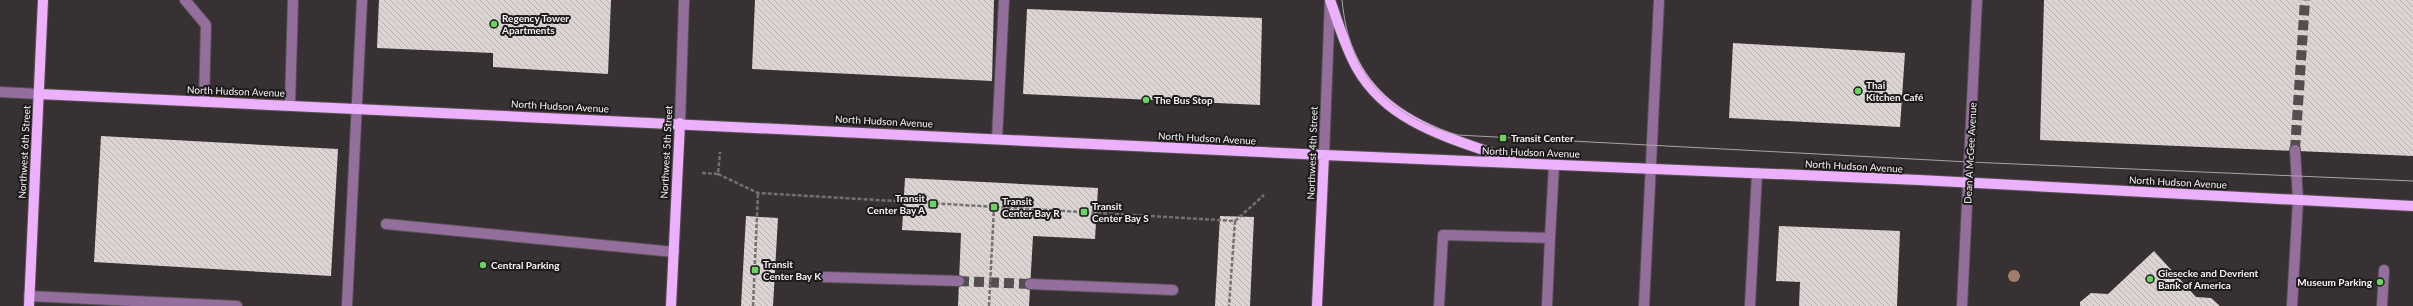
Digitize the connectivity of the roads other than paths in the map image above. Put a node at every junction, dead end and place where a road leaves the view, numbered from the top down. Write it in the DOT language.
graph roads {
  1 [pos="43,0"];
  2 [pos="185,0"];
  3 [pos="293,0"];
  4 [pos="362,0"];
  5 [pos="684,0"];
  6 [pos="1004,0"];
  7 [pos="1330,0"];
  8 [pos="1659,0"];
  9 [pos="1977,0"];
  10 [pos="0,92"];
  11 [pos="39,94"];
  12 [pos="204,102"];
  13 [pos="290,105"];
  14 [pos="357,108"];
  15 [pos="680,124"];
  16 [pos="997,139"];
  17 [pos="2295,150"];
  18 [pos="1324,156"];
  19 [pos="1521,164"];
  20 [pos="1554,165"];
  21 [pos="1651,169"];
  22 [pos="1756,173"];
  23 [pos="1968,182"];
  24 [pos="2298,200"];
  25 [pos="2413,206"];
  26 [pos="386,224"];
  27 [pos="1550,238"];
  28 [pos="674,252"];
  29 [pos="2384,270"];
  30 [pos="824,277"];
  31 [pos="959,281"];
  32 [pos="1030,284"];
  33 [pos="1173,290"];
  34 [pos="29,301"];
  35 [pos="237,306"];
  36 [pos="346,306"];
  37 [pos="671,306"];
  38 [pos="1317,306"];
  39 [pos="1439,306"];
  40 [pos="1547,306"];
  41 [pos="1644,306"];
  42 [pos="1750,306"];
  43 [pos="1962,306"];
  44 [pos="2292,306"];
  45 [pos="2382,306"];
  1 -- 11 [label="main road, Northwest 6th Street"];
  2 -- 12 [label="street"];
  3 -- 13 [label="street"];
  4 -- 14 [label="street"];
  5 -- 15 [label="street, Northwest 5th Street"];
  6 -- 16 [label="street"];
  7 -- 18 [label="street, Northwest 4th Street"];
  7 -- 19 [label="main road"];
  8 -- 21 [label="street"];
  9 -- 23 [label="street, Dean A McGee Avenue"];
  10 -- 11 [label="street, North Hudson Avenue"];
  11 -- 12 [label="main road, North Hudson Avenue"];
  11 -- 34 [label="main road, Northwest 6th Street"];
  12 -- 13 [label="main road, North Hudson Avenue"];
  13 -- 14 [label="main road, North Hudson Avenue"];
  14 -- 15 [label="main road, North Hudson Avenue"];
  14 -- 36 [label="street"];
  15 -- 16 [label="main road, North Hudson Avenue"];
  15 -- 28 [label="main road, Northwest 5th Street"];
  16 -- 18 [label="main road, North Hudson Avenue"];
  17 -- 24 [label="street"];
  18 -- 19 [label="main road, North Hudson Avenue"];
  18 -- 38 [label="main road, Northwest 4th Street"];
  19 -- 20 [label="main road, North Hudson Avenue"];
  20 -- 21 [label="main road, North Hudson Avenue"];
  20 -- 27 [label="street"];
  21 -- 22 [label="main road, North Hudson Avenue"];
  21 -- 41 [label="street"];
  22 -- 23 [label="main road, North Hudson Avenue"];
  22 -- 42 [label="street"];
  23 -- 24 [label="main road, North Hudson Avenue"];
  23 -- 43 [label="street, Dean A McGee Avenue"];
  24 -- 25 [label="main road, North Hudson Avenue"];
  24 -- 44 [label="street"];
  26 -- 28 [label="street"];
  27 -- 39 [label="street"];
  27 -- 40 [label="street"];
  28 -- 37 [label="main road, Northwest 5th Street"];
  29 -- 45 [label="street"];
  30 -- 31 [label="street"];
  32 -- 33 [label="street"];
  34 -- 35 [label="street"];
}
